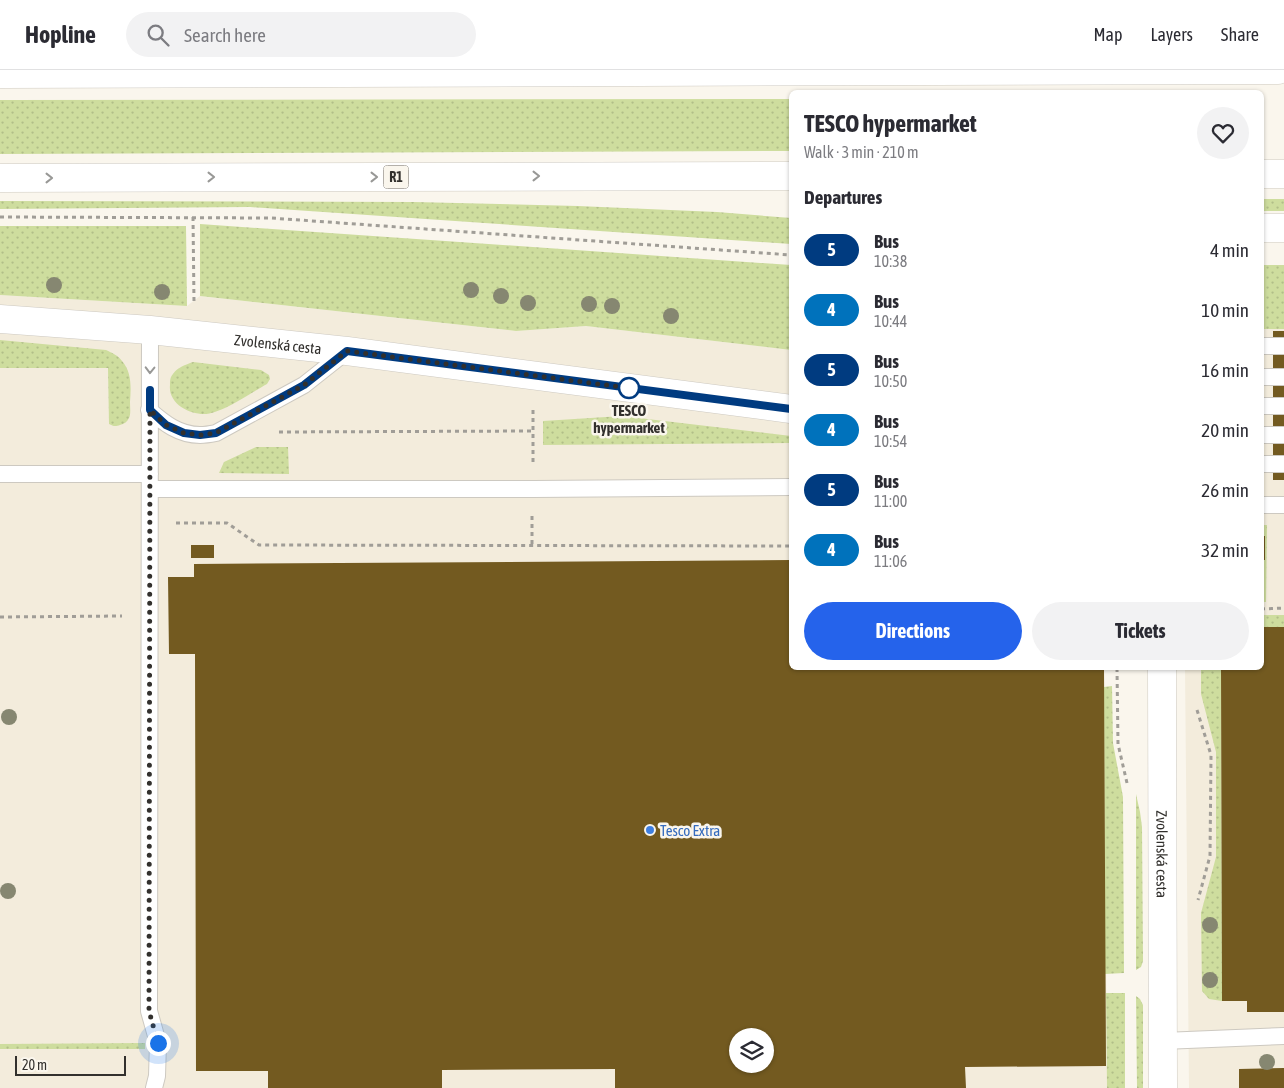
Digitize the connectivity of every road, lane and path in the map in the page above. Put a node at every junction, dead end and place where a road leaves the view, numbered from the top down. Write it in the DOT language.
graph roads {
  1 [pos="1278,70"];
  2 [pos="0,74"];
  3 [pos="1264,174"];
  4 [pos="1284,174"];
  5 [pos="789,176"];
  6 [pos="0,178"];
  7 [pos="0,217"];
  8 [pos="193,218"];
  9 [pos="1264,228"];
  10 [pos="1284,228"];
  11 [pos="789,255"];
  12 [pos="194,304"];
  13 [pos="0,318"];
  14 [pos="150,330"];
  15 [pos="1264,346"];
  16 [pos="1284,346"];
  17 [pos="347,351"];
  18 [pos="1284,376"];
  19 [pos="1264,377"];
  20 [pos="534,403"];
  21 [pos="1264,406"];
  22 [pos="1284,406"];
  23 [pos="789,408"];
  24 [pos="150,410"];
  25 [pos="533,431"];
  26 [pos="274,432"];
  27 [pos="1284,435"];
  28 [pos="1264,436"];
  29 [pos="532,464"];
  30 [pos="1264,464"];
  31 [pos="1284,464"];
  32 [pos="0,474"];
  33 [pos="150,481"];
  34 [pos="789,487"];
  35 [pos="1264,505"];
  36 [pos="1284,505"];
  37 [pos="532,513"];
  38 [pos="174,523"];
  39 [pos="532,545"];
  40 [pos="789,546"];
  41 [pos="1264,608"];
  42 [pos="1284,608"];
  43 [pos="122,616"];
  44 [pos="0,617"];
  45 [pos="1162,670"];
  46 [pos="1197,709"];
  47 [pos="1197,904"];
  48 [pos="1284,1036"];
  49 [pos="1163,1041"];
  50 [pos="154,1088"];
  51 [pos="1163,1088"];
  1 -- 2 [label="main road"];
  3 -- 4 [label="main road"];
  6 -- 5 [label="main road, R1, one-way"];
  7 -- 8 [label="path"];
  8 -- 11 [label="path"];
  8 -- 12 [label="path"];
  9 -- 10 [label="main road"];
  13 -- 14 [label="main road, Zvolenská cesta"];
  14 -- 17 [label="main road, Zvolenská cesta"];
  14 -- 24 [label="lane, one-way"];
  15 -- 16 [label="lane"];
  17 -- 23 [label="main road, Zvolenská cesta"];
  17 -- 24 [label="lane"];
  18 -- 19 [label="lane"];
  20 -- 25 [label="path"];
  21 -- 22 [label="lane"];
  24 -- 33 [label="lane"];
  25 -- 26 [label="path"];
  25 -- 29 [label="path"];
  27 -- 28 [label="lane"];
  30 -- 31 [label="lane"];
  32 -- 33 [label="lane"];
  33 -- 34 [label="lane"];
  33 -- 50 [label="lane"];
  35 -- 36 [label="lane"];
  37 -- 39 [label="path"];
  38 -- 39 [label="path"];
  39 -- 40 [label="path"];
  41 -- 42 [label="path"];
  43 -- 44 [label="path"];
  45 -- 49 [label="main road, Zvolenská cesta"];
  46 -- 47 [label="path"];
  48 -- 49 [label="lane"];
  49 -- 51 [label="main road, Zvolenská cesta"];
}
